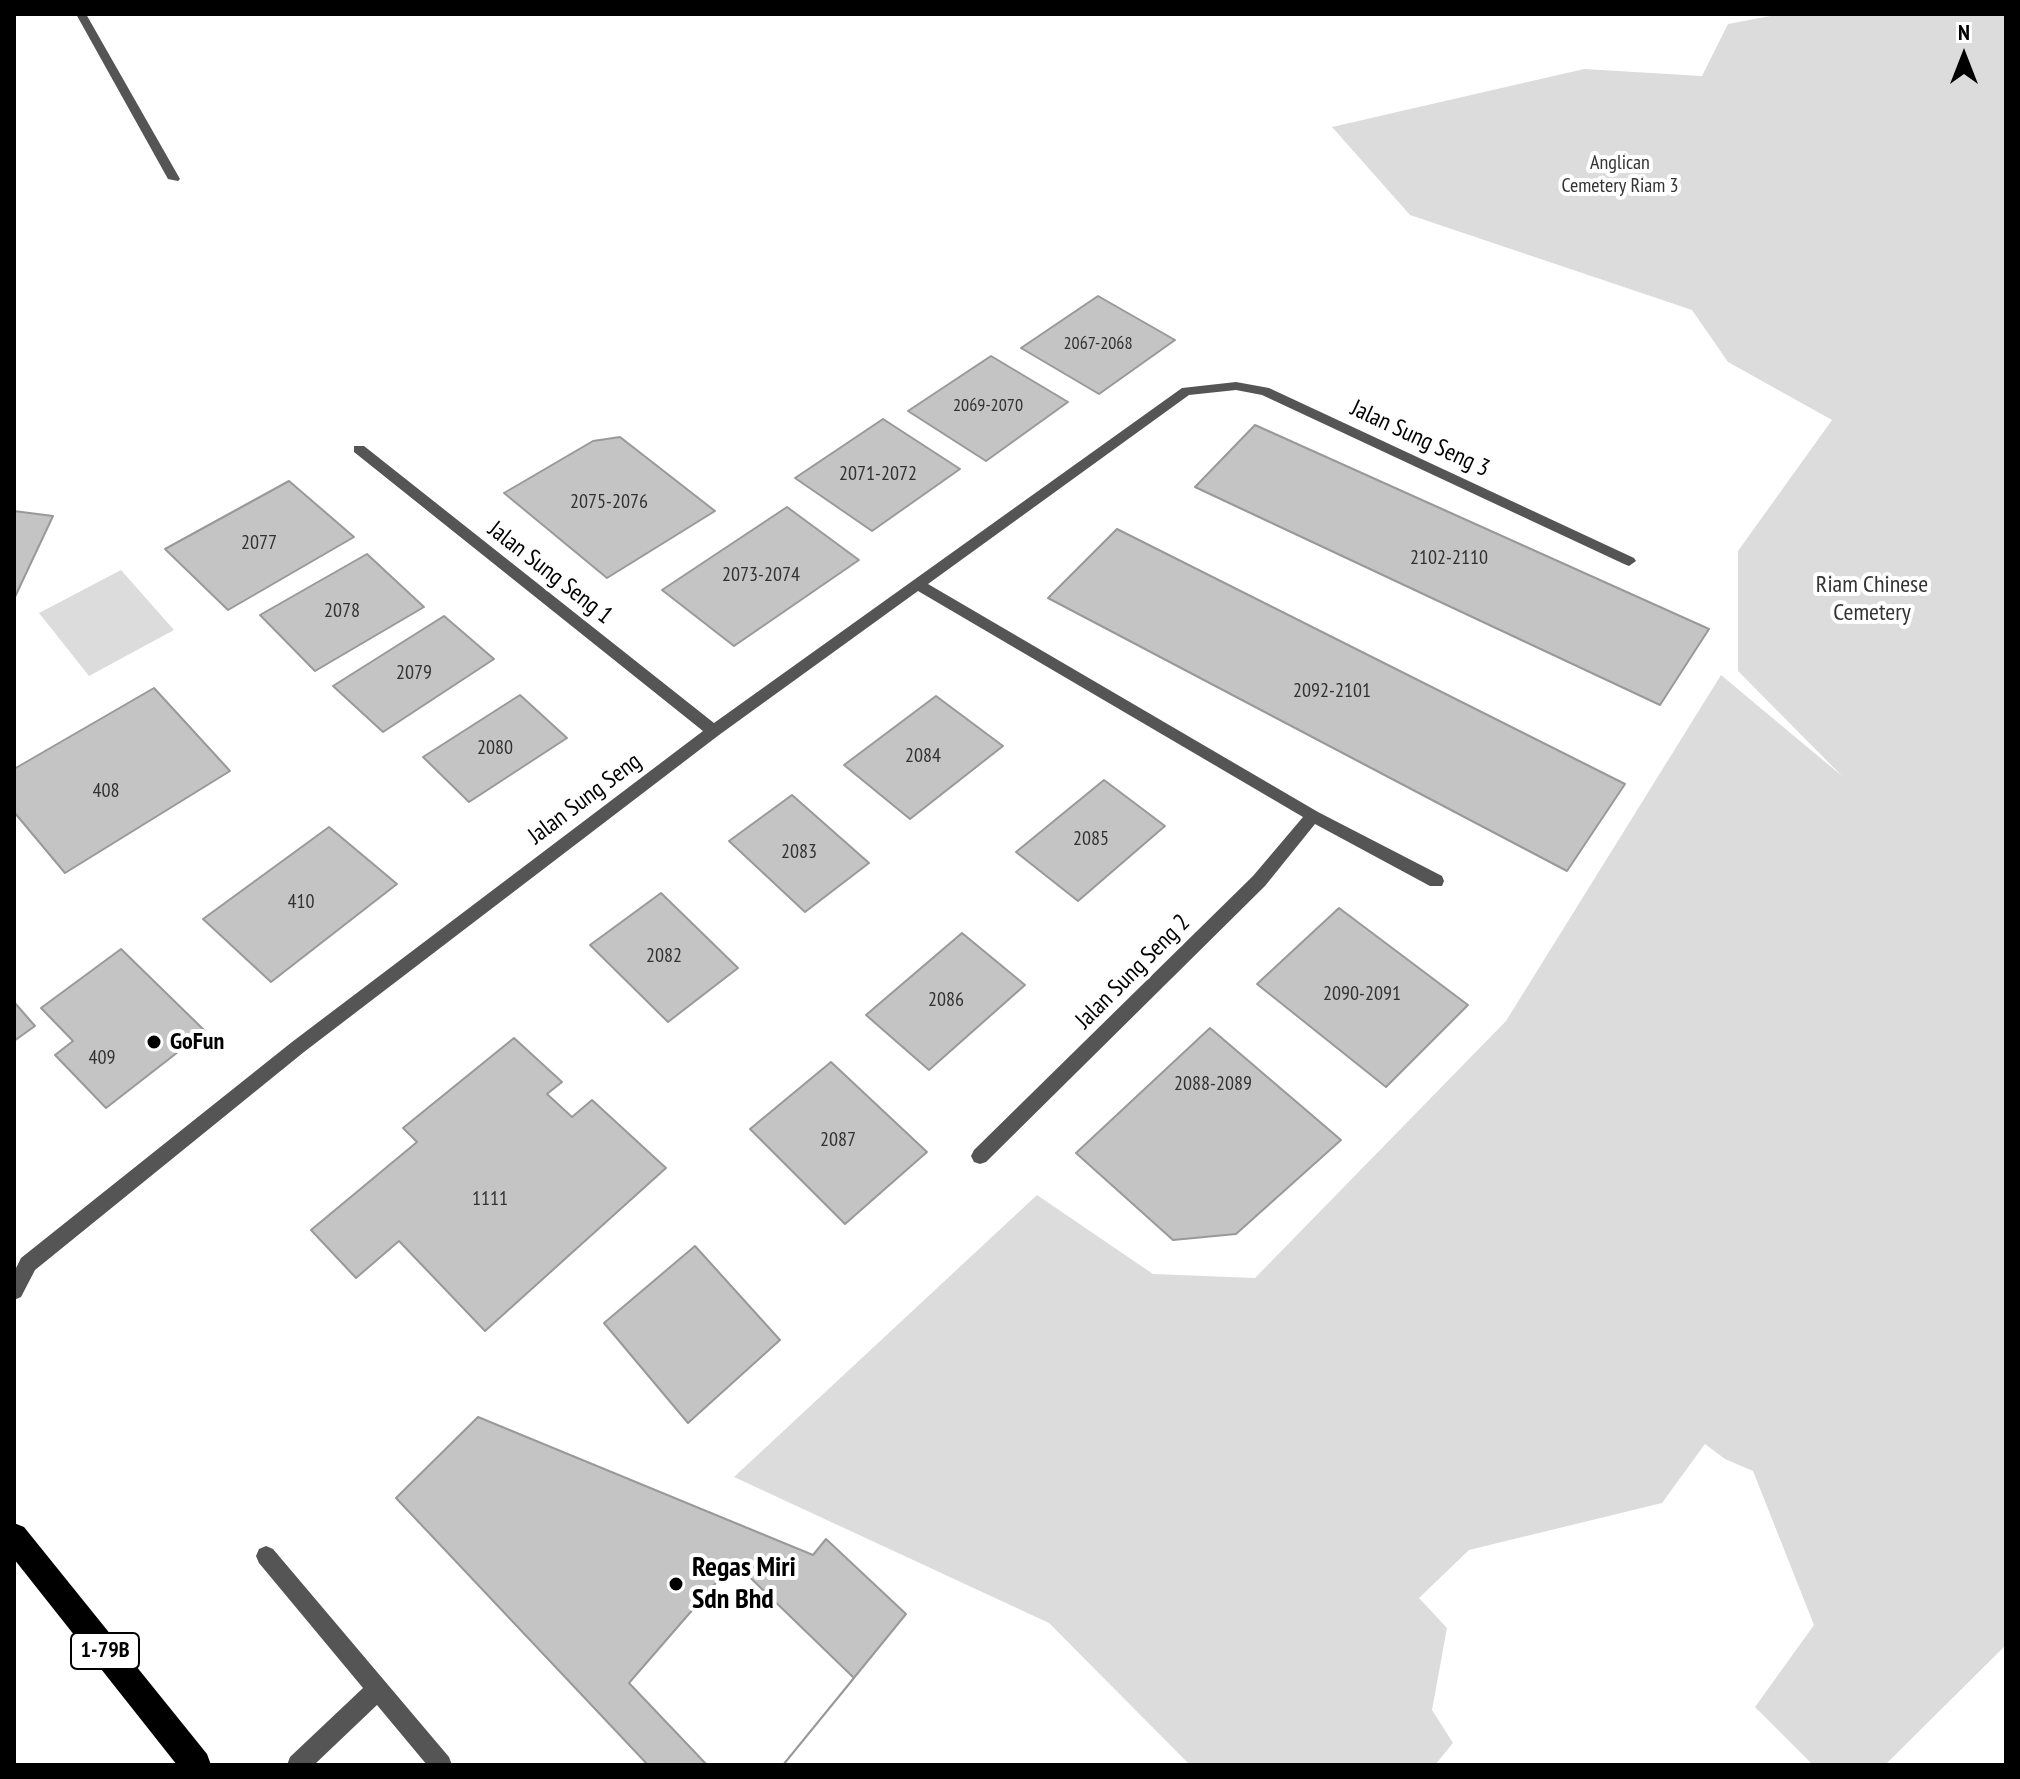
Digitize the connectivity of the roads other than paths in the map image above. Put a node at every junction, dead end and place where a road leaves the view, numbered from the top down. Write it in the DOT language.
graph roads {
  1 [pos="81,14"];
  2 [pos="174,179"];
  3 [pos="1186,391"];
  4 [pos="359,449"];
  5 [pos="1629,561"];
  6 [pos="916,583"];
  7 [pos="714,731"];
  8 [pos="1313,816"];
  9 [pos="1436,881"];
  10 [pos="980,1156"];
  11 [pos="21,1266"];
  12 [pos="14,1291"];
  13 [pos="14,1537"];
  14 [pos="266,1556"];
  15 [pos="376,1691"];
  16 [pos="196,1765"];
  17 [pos="298,1765"];
  18 [pos="441,1765"];
  1 -- 2 [label="street"];
  3 -- 5 [label="street, Jalan Sung Seng 3"];
  3 -- 6 [label="street, Jalan Sung Seng"];
  4 -- 7 [label="street, Jalan Sung Seng 1"];
  6 -- 7 [label="street, Jalan Sung Seng"];
  6 -- 8 [label="street"];
  7 -- 11 [label="street, Jalan Sung Seng"];
  8 -- 9 [label="street"];
  8 -- 10 [label="street, Jalan Sung Seng 2"];
  11 -- 12 [label="street"];
  13 -- 16 [label="highway, 1-79B"];
  14 -- 15 [label="street"];
  15 -- 17 [label="street"];
  15 -- 18 [label="street"];
}
